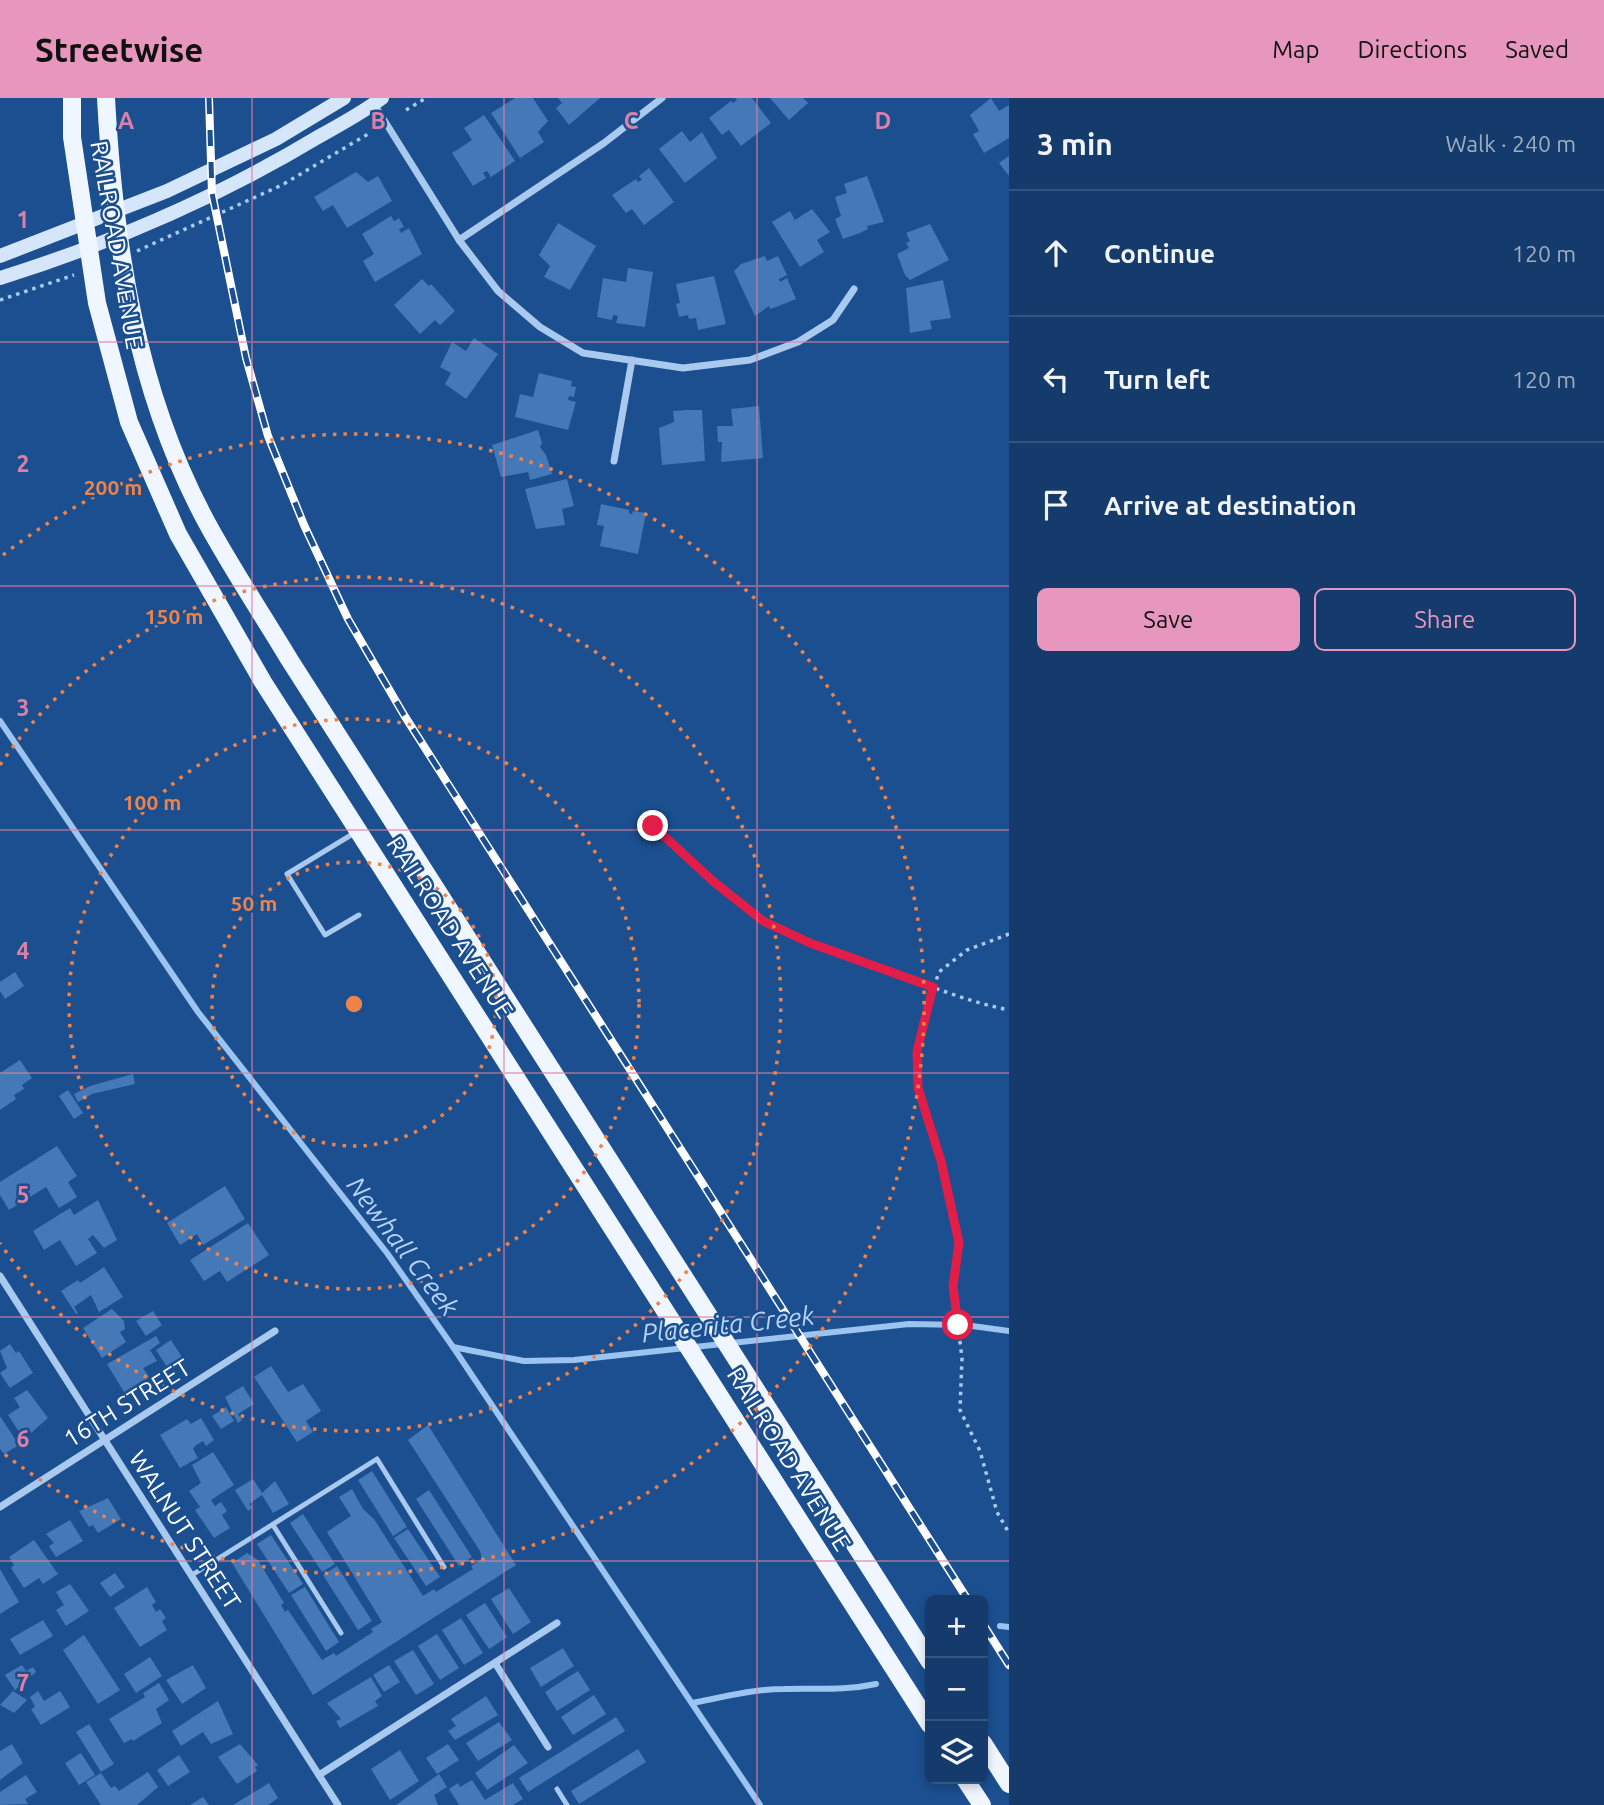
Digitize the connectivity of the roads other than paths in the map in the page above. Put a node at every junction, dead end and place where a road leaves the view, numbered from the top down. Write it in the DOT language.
graph roads {
  1 [pos="72,98"];
  2 [pos="106,98"];
  3 [pos="344,98"];
  4 [pos="662,98"];
  5 [pos="378,101"];
  6 [pos="459,240"];
  7 [pos="0,256"];
  8 [pos="0,278"];
  9 [pos="854,289"];
  10 [pos="632,360"];
  11 [pos="614,461"];
  12 [pos="359,830"];
  13 [pos="359,915"];
  14 [pos="0,1276"];
  15 [pos="275,1331"];
  16 [pos="103,1440"];
  17 [pos="0,1507"];
  18 [pos="273,1525"];
  19 [pos="444,1567"];
  20 [pos="192,1575"];
  21 [pos="557,1623"];
  22 [pos="341,1633"];
  23 [pos="927,1658"];
  24 [pos="495,1663"];
  25 [pos="927,1721"];
  26 [pos="548,1747"];
  27 [pos="988,1751"];
  28 [pos="319,1775"];
  29 [pos="968,1784"];
  30 [pos="1009,1784"];
  31 [pos="557,1789"];
  32 [pos="338,1805"];
  33 [pos="567,1805"];
  34 [pos="982,1805"];
  1 -- 12 [label="main road, RAILROAD AVENUE"];
  2 -- 23 [label="main road, RAILROAD AVENUE"];
  3 -- 7 [label="main road"];
  4 -- 6 [label="street"];
  5 -- 6 [label="street"];
  5 -- 8 [label="main road"];
  6 -- 10 [label="street"];
  9 -- 10 [label="street"];
  10 -- 11 [label="street"];
  12 -- 13 [label="lane"];
  12 -- 25 [label="main road, RAILROAD AVENUE"];
  14 -- 16 [label="street, WALNUT STREET"];
  15 -- 16 [label="street, 16TH STREET"];
  16 -- 17 [label="street, 16TH STREET"];
  16 -- 20 [label="street, WALNUT STREET"];
  18 -- 19 [label="lane"];
  18 -- 20 [label="lane"];
  18 -- 22 [label="lane"];
  20 -- 28 [label="street, WALNUT STREET"];
  21 -- 24 [label="street"];
  24 -- 26 [label="street"];
  24 -- 28 [label="street"];
  27 -- 30 [label="main road"];
  28 -- 32 [label="street, WALNUT STREET"];
  29 -- 34 [label="main road"];
  31 -- 33 [label="lane"];
}
